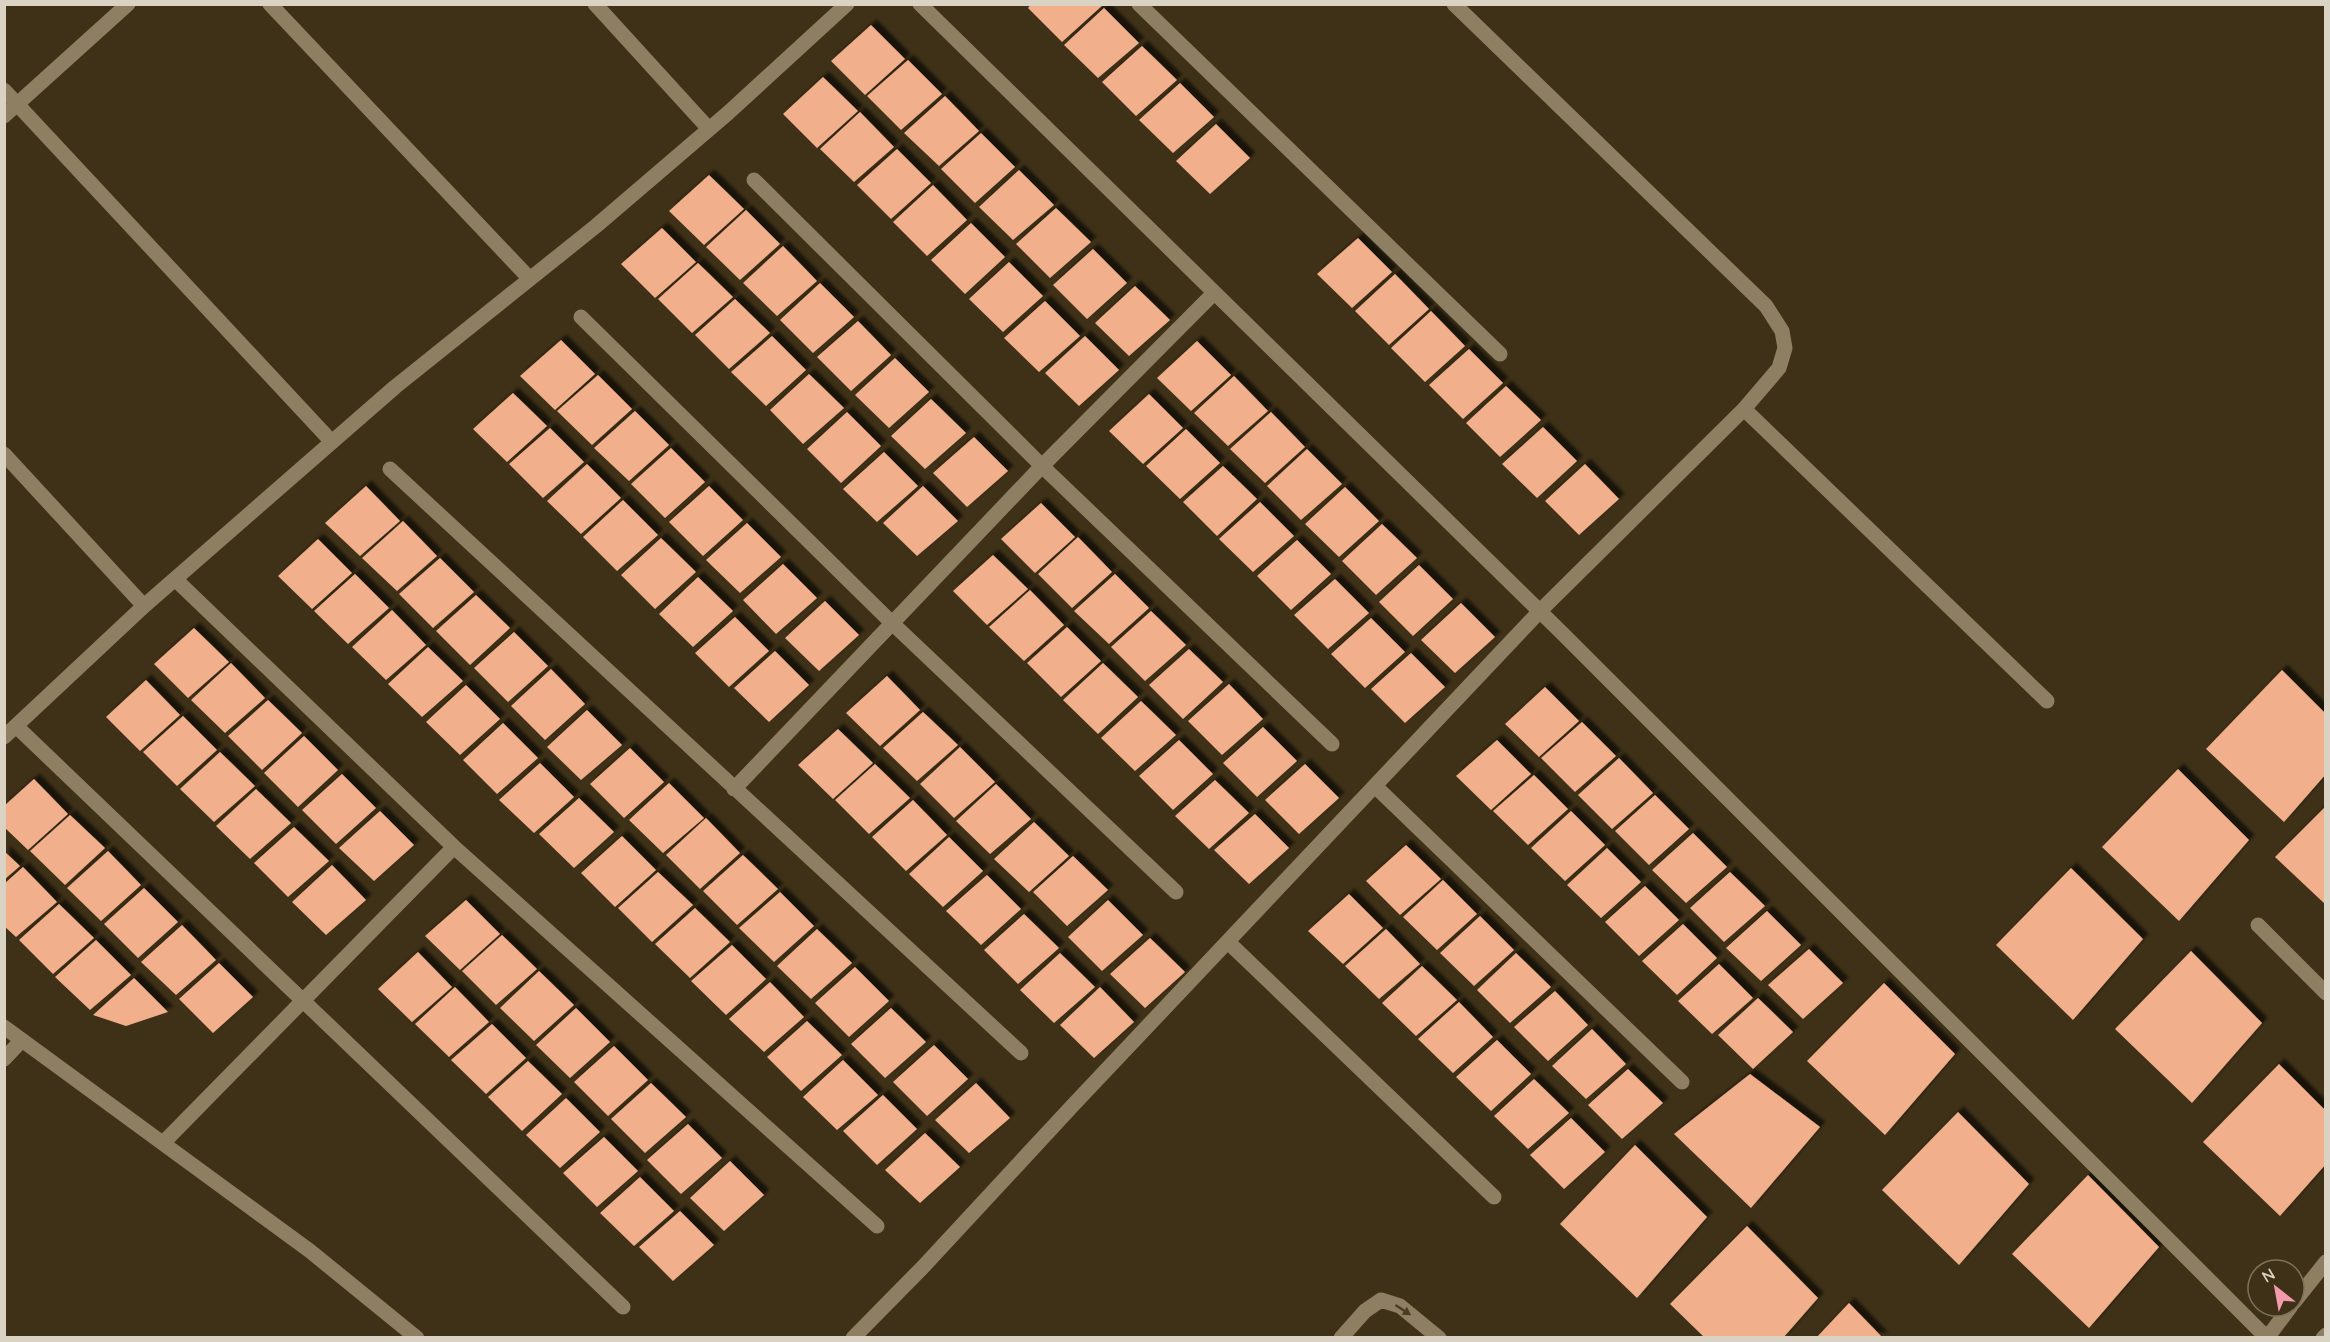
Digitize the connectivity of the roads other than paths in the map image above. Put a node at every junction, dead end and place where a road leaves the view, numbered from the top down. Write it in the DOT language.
graph roads {
  1 [pos="128,4"];
  2 [pos="270,4"];
  3 [pos="595,4"];
  4 [pos="847,4"];
  5 [pos="920,4"];
  6 [pos="1138,4"];
  7 [pos="1454,4"];
  8 [pos="4,90"];
  9 [pos="17,104"];
  10 [pos="4,116"];
  11 [pos="709,129"];
  12 [pos="754,180"];
  13 [pos="530,279"];
  14 [pos="1213,294"];
  15 [pos="581,317"];
  16 [pos="1500,354"];
  17 [pos="1744,409"];
  18 [pos="332,442"];
  19 [pos="4,454"];
  20 [pos="1042,466"];
  21 [pos="390,469"];
  22 [pos="175,579"];
  23 [pos="144,606"];
  24 [pos="1539,612"];
  25 [pos="892,623"];
  26 [pos="2047,701"];
  27 [pos="16,726"];
  28 [pos="4,737"];
  29 [pos="1332,744"];
  30 [pos="1376,787"];
  31 [pos="734,789"];
  32 [pos="454,847"];
  33 [pos="1176,892"];
  34 [pos="2258,925"];
  35 [pos="1228,942"];
  36 [pos="2325,993"];
  37 [pos="303,1000"];
  38 [pos="4,1027"];
  39 [pos="22,1040"];
  40 [pos="1021,1053"];
  41 [pos="4,1059"];
  42 [pos="1682,1082"];
  43 [pos="164,1142"];
  44 [pos="1494,1197"];
  45 [pos="877,1226"];
  46 [pos="2325,1262"];
  47 [pos="2306,1287"];
  48 [pos="622,1307"];
  49 [pos="2282,1318"];
  50 [pos="2267,1337"];
  51 [pos="417,1338"];
  52 [pos="853,1338"];
  53 [pos="1341,1338"];
  54 [pos="1439,1338"];
  1 -- 9 [label="street"];
  2 -- 13 [label="street"];
  3 -- 11 [label="street"];
  4 -- 11 [label="street"];
  5 -- 14 [label="street"];
  6 -- 16 [label="street"];
  7 -- 17 [label="street"];
  8 -- 9 [label="street"];
  9 -- 10 [label="street"];
  9 -- 18 [label="street"];
  11 -- 13 [label="street"];
  12 -- 20 [label="street"];
  13 -- 18 [label="street"];
  14 -- 20 [label="street"];
  14 -- 24 [label="street"];
  15 -- 25 [label="street"];
  17 -- 24 [label="street"];
  17 -- 26 [label="street"];
  18 -- 22 [label="street"];
  19 -- 23 [label="street"];
  20 -- 25 [label="street"];
  20 -- 29 [label="street"];
  21 -- 31 [label="street"];
  22 -- 23 [label="street"];
  22 -- 32 [label="street"];
  23 -- 27 [label="street"];
  24 -- 30 [label="street"];
  24 -- 50 [label="street"];
  25 -- 31 [label="street"];
  25 -- 33 [label="street"];
  27 -- 28 [label="street"];
  27 -- 37 [label="street"];
  30 -- 35 [label="street"];
  30 -- 42 [label="street"];
  31 -- 40 [label="street"];
  32 -- 37 [label="street"];
  32 -- 45 [label="street"];
  34 -- 36 [label="street"];
  35 -- 44 [label="street"];
  35 -- 52 [label="street"];
  37 -- 43 [label="street"];
  37 -- 48 [label="street"];
  38 -- 39 [label="street"];
  39 -- 41 [label="street"];
  39 -- 43 [label="street"];
  43 -- 51 [label="street"];
  46 -- 47 [label="street"];
  49 -- 50 [label="street"];
  53 -- 54 [label="street, one-way"];
}
